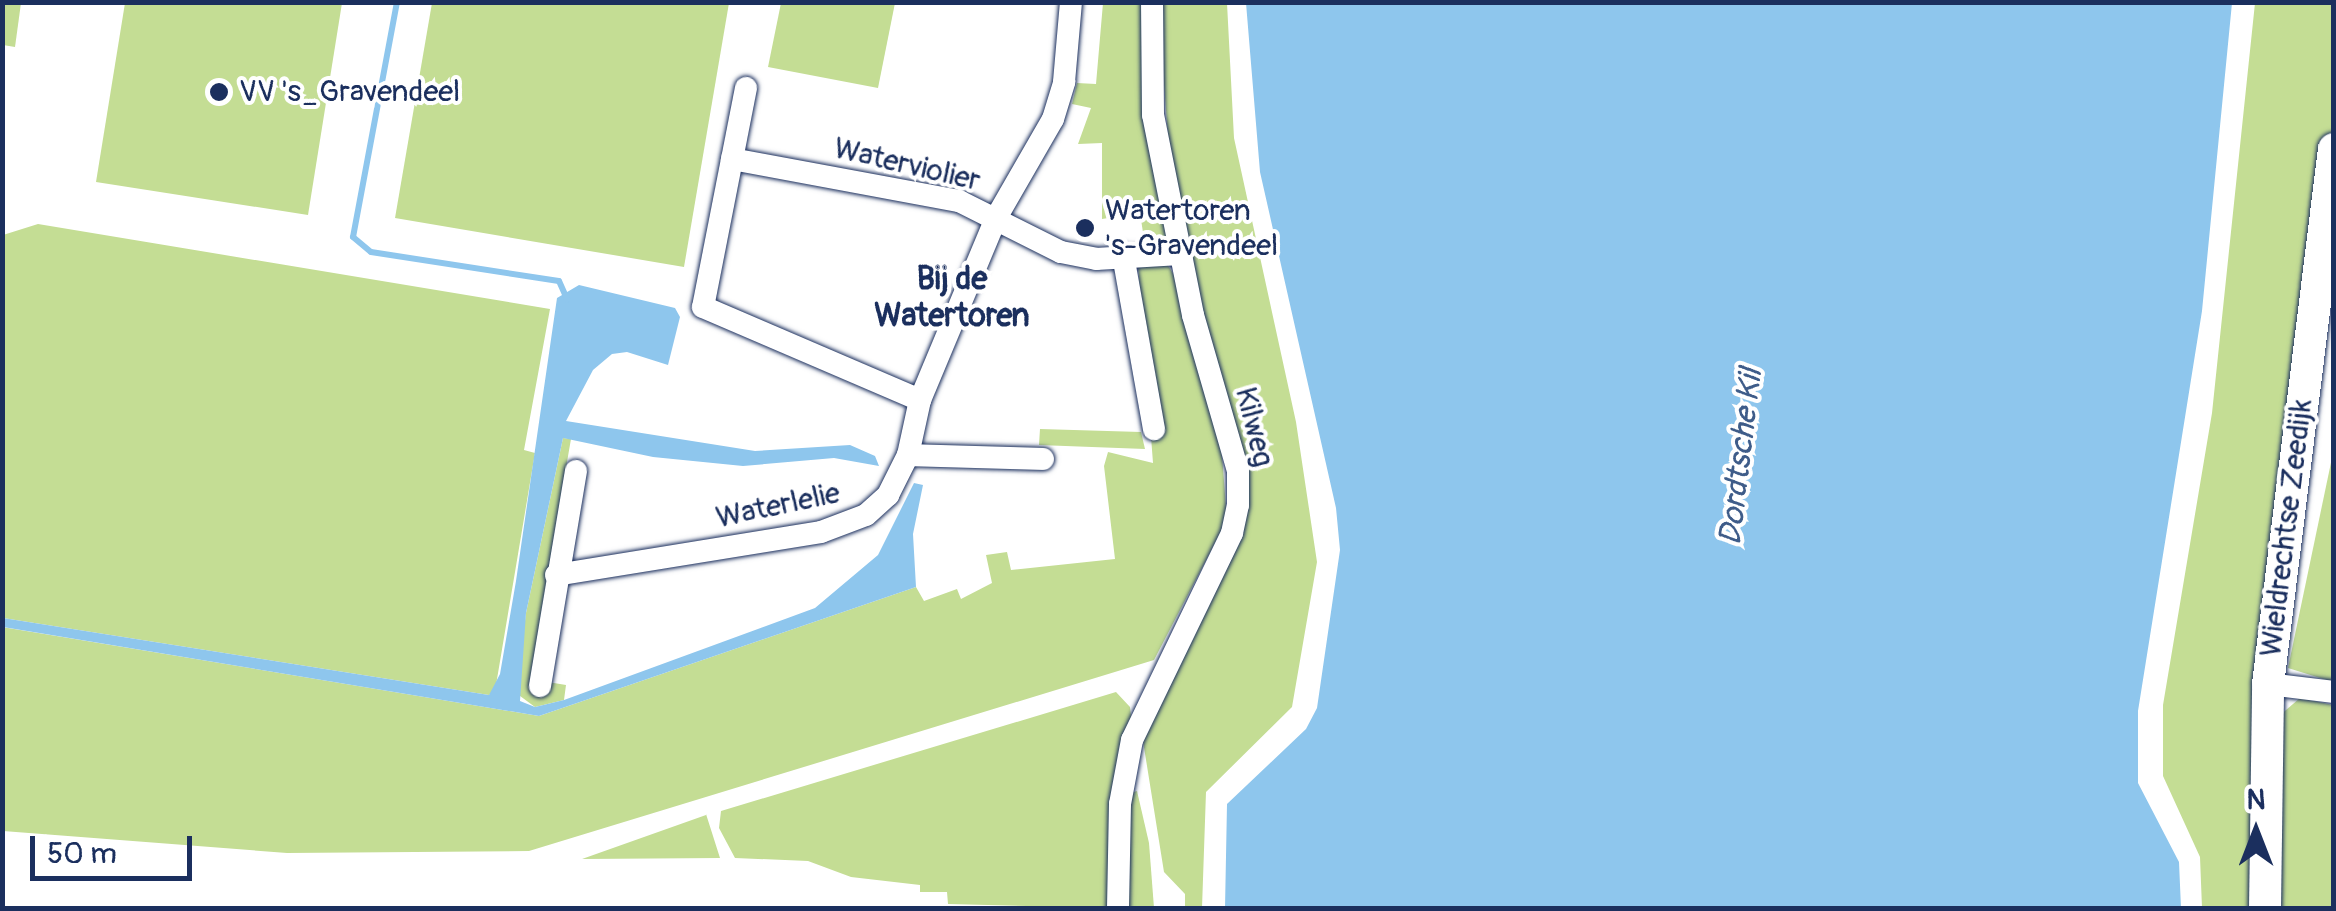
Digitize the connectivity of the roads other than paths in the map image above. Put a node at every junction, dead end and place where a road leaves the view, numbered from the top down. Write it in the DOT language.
graph roads {
  1 [pos="1071,2"];
  2 [pos="1152,2"];
  3 [pos="746,88"];
  4 [pos="2334,149"];
  5 [pos="732,159"];
  6 [pos="996,218"];
  7 [pos="1180,254"];
  8 [pos="1123,255"];
  9 [pos="920,400"];
  10 [pos="1154,430"];
  11 [pos="908,455"];
  12 [pos="1043,460"];
  13 [pos="576,471"];
  14 [pos="556,575"];
  15 [pos="2268,684"];
  16 [pos="540,686"];
  17 [pos="2334,692"];
  18 [pos="1118,908"];
  19 [pos="2265,908"];
  1 -- 6 [label="street"];
  2 -- 7 [label="street, Kilweg"];
  3 -- 5 [label="street"];
  4 -- 15 [label="street, Wieldrechtse Zeedijk"];
  5 -- 6 [label="street, Waterviolier"];
  5 -- 9 [label="street"];
  6 -- 8 [label="street, Waterviolier"];
  6 -- 9 [label="street, Waterlelie"];
  7 -- 8 [label="street, Waterviolier"];
  7 -- 18 [label="street, Kilweg"];
  8 -- 10 [label="street"];
  9 -- 11 [label="street, Waterlelie"];
  11 -- 12 [label="street"];
  11 -- 14 [label="street, Waterlelie"];
  13 -- 14 [label="street"];
  14 -- 16 [label="street"];
  15 -- 17 [label="street"];
  15 -- 19 [label="street, Wieldrechtse Zeedijk"];
}
